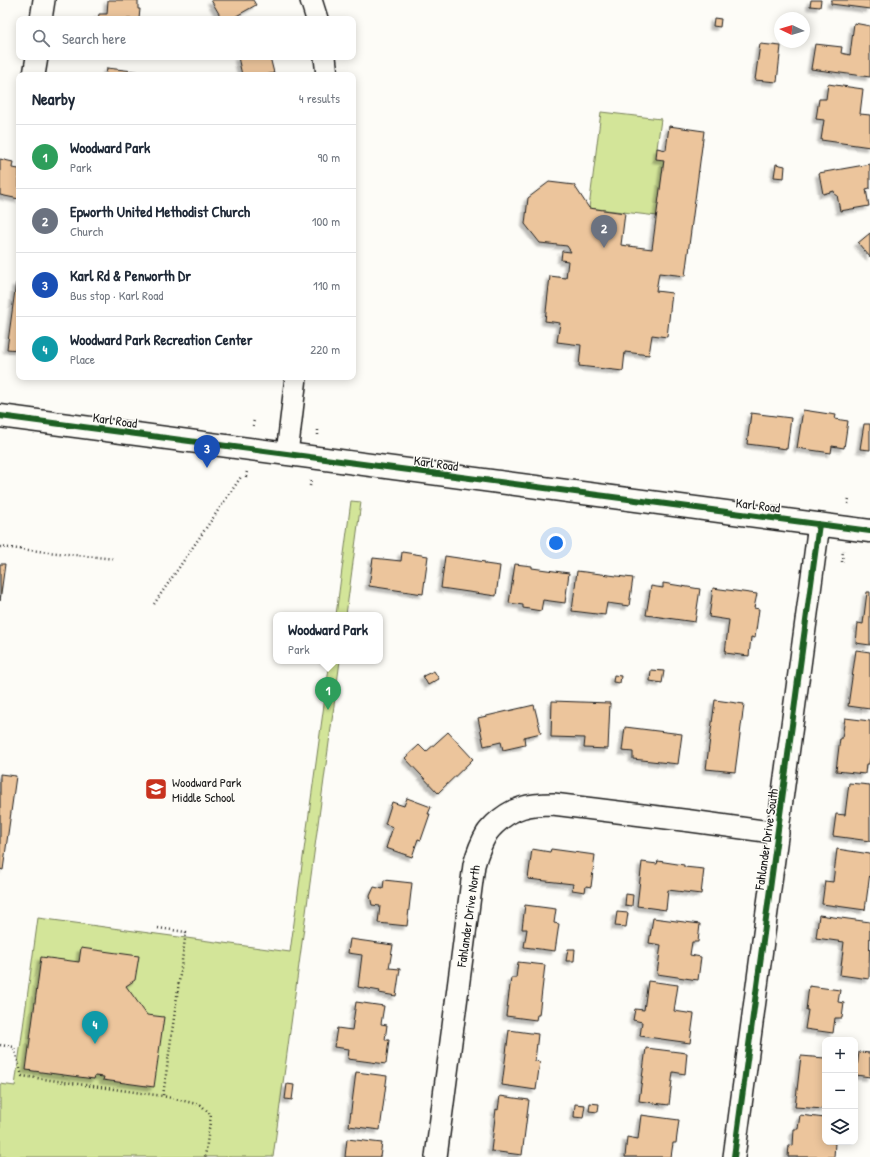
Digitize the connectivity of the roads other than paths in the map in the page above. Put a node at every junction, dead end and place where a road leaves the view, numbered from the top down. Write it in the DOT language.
graph roads {
  1 [pos="44,0"];
  2 [pos="311,0"];
  3 [pos="41,16"];
  4 [pos="316,16"];
  5 [pos="36,60"];
  6 [pos="325,60"];
  7 [pos="34,72"];
  8 [pos="327,72"];
  9 [pos="296,380"];
  10 [pos="0,416"];
  11 [pos="286,454"];
  12 [pos="819,524"];
  13 [pos="870,530"];
  14 [pos="778,834"];
  15 [pos="436,1157"];
  16 [pos="734,1157"];
  1 -- 3 [label="street"];
  2 -- 4 [label="street"];
  5 -- 7 [label="street"];
  6 -- 8 [label="street"];
  9 -- 11 [label="street"];
  10 -- 11 [label="main road, Karl Road"];
  11 -- 12 [label="main road, Karl Road"];
  12 -- 13 [label="main road, Karl Road"];
  12 -- 14 [label="street, Fahlander Drive South"];
  14 -- 15 [label="street, Fahlander Drive North"];
  14 -- 16 [label="street, Fahlander Drive South"];
}
